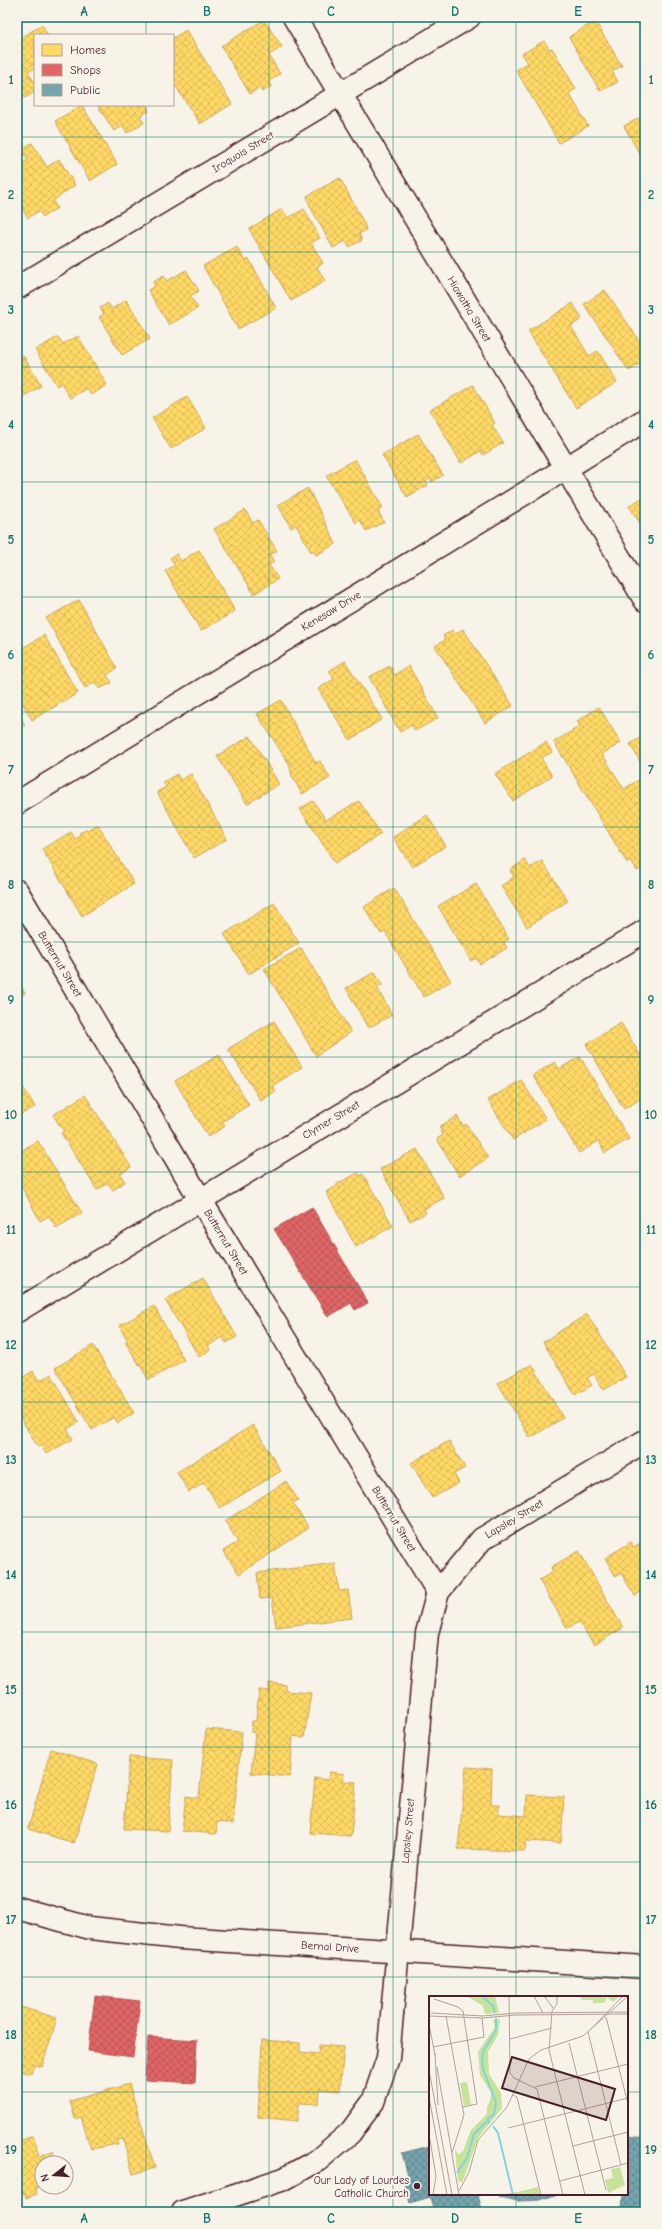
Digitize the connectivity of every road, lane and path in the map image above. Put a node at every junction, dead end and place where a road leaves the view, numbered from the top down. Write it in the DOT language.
graph roads {
  1 [pos="294,17"];
  2 [pos="469,17"];
  3 [pos="340,94"];
  4 [pos="17,288"];
  5 [pos="645,420"];
  6 [pos="565,468"];
  7 [pos="645,600"];
  8 [pos="17,802"];
  9 [pos="17,891"];
  10 [pos="645,931"];
  11 [pos="200,1199"];
  12 [pos="17,1311"];
  13 [pos="645,1441"];
  14 [pos="438,1592"];
  15 [pos="17,1908"];
  16 [pos="397,1952"];
  17 [pos="645,1967"];
  18 [pos="183,2212"];
  1 -- 3 [label="street, Hiawatha Street"];
  2 -- 3 [label="street, Iroquois Street"];
  3 -- 4 [label="street, Iroquois Street"];
  3 -- 6 [label="street, Hiawatha Street"];
  5 -- 6 [label="street, Kenesaw Drive"];
  6 -- 7 [label="street, Hiawatha Street"];
  6 -- 8 [label="street, Kenesaw Drive"];
  9 -- 11 [label="street, Butternut Street"];
  10 -- 11 [label="street, Clymer Street"];
  11 -- 12 [label="street, Clymer Street"];
  11 -- 14 [label="street, Butternut Street"];
  13 -- 14 [label="street, Lapsley Street"];
  14 -- 16 [label="street, Lapsley Street"];
  15 -- 16 [label="street, Bernal Drive"];
  16 -- 17 [label="street, Bernal Drive"];
  16 -- 18 [label="street, Lapsley Street"];
}
